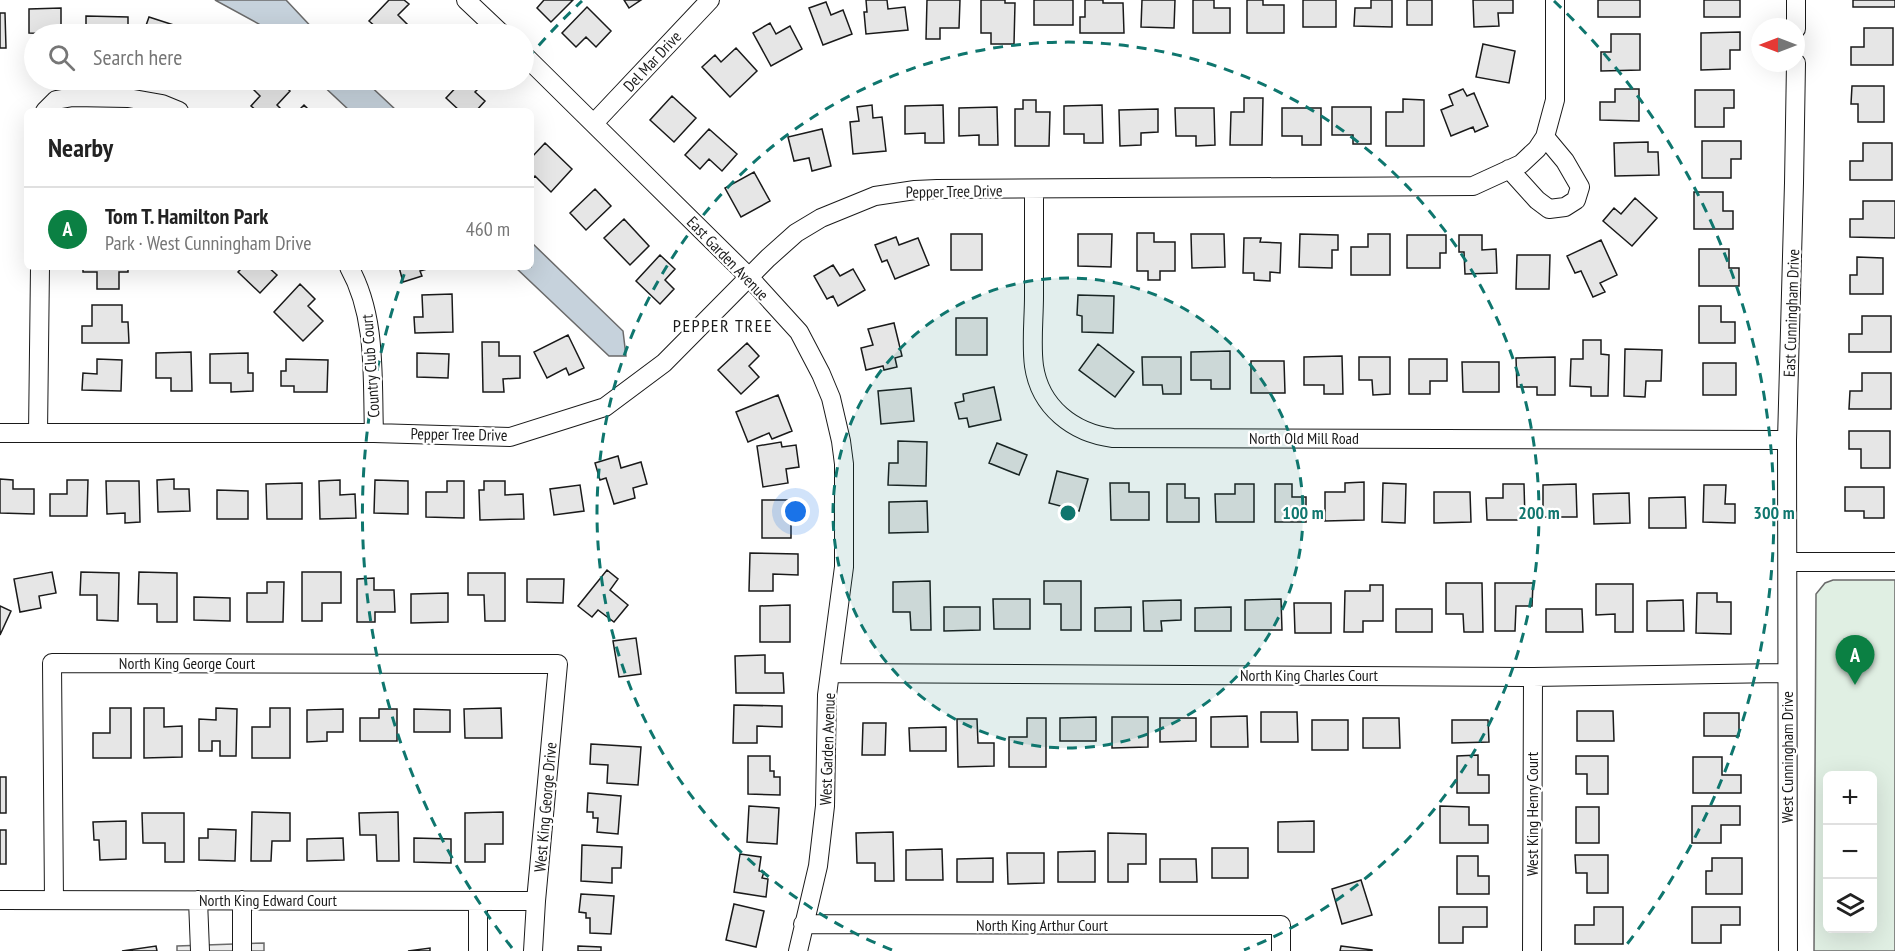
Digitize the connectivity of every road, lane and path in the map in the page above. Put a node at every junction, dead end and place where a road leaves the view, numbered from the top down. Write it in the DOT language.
graph roads {
  1 [pos="466,0"];
  2 [pos="710,0"];
  3 [pos="1555,0"];
  4 [pos="1796,0"];
  5 [pos="1796,18"];
  6 [pos="491,24"];
  7 [pos="534,65"];
  8 [pos="1796,72"];
  9 [pos="48,108"];
  10 [pos="172,108"];
  11 [pos="594,123"];
  12 [pos="1545,137"];
  13 [pos="1509,169"];
  14 [pos="1034,189"];
  15 [pos="40,270"];
  16 [pos="350,270"];
  17 [pos="749,277"];
  18 [pos="0,433"];
  19 [pos="375,433"];
  20 [pos="38,434"];
  21 [pos="1787,440"];
  22 [pos="844,544"];
  23 [pos="1788,562"];
  24 [pos="1895,562"];
  25 [pos="558,664"];
  26 [pos="830,673"];
  27 [pos="1787,673"];
  28 [pos="1533,676"];
  29 [pos="0,900"];
  30 [pos="54,900"];
  31 [pos="198,900"];
  32 [pos="242,900"];
  33 [pos="478,901"];
  34 [pos="536,901"];
  35 [pos="803,924"];
  36 [pos="200,951"];
  37 [pos="242,951"];
  38 [pos="478,951"];
  39 [pos="533,951"];
  40 [pos="798,951"];
  41 [pos="1281,951"];
  42 [pos="1532,951"];
  43 [pos="1788,951"];
  1 -- 6 [label="street"];
  2 -- 11 [label="street, Del Mar Drive"];
  3 -- 12 [label="street, Pepper Tree Drive"];
  4 -- 5 [label="street"];
  7 -- 11 [label="street, East Garden Avenue"];
  8 -- 21 [label="street, East Cunningham Drive"];
  9 -- 10 [label="street"];
  11 -- 17 [label="street, East Garden Avenue"];
  12 -- 13 [label="street, Pepper Tree Drive"];
  12 -- 13 [label="street"];
  13 -- 14 [label="street, Pepper Tree Drive"];
  14 -- 17 [label="street, Pepper Tree Drive"];
  14 -- 21 [label="street, North Old Mill Road"];
  15 -- 20 [label="street"];
  16 -- 19 [label="street, Country Club Court"];
  17 -- 19 [label="street, Pepper Tree Drive"];
  17 -- 22 [label="street, East Garden Avenue"];
  18 -- 20 [label="street, Pepper Tree Drive"];
  19 -- 20 [label="street, Pepper Tree Drive"];
  21 -- 23 [label="street, East Cunningham Drive"];
  22 -- 26 [label="street, West Garden Avenue"];
  23 -- 24 [label="street"];
  23 -- 27 [label="street, West Cunningham Drive"];
  25 -- 30 [label="street, North King George Court"];
  25 -- 34 [label="street, West King George Drive"];
  26 -- 28 [label="street, North King Charles Court"];
  26 -- 35 [label="street, West Garden Avenue"];
  27 -- 28 [label="street, North King Charles Court"];
  27 -- 43 [label="street, West Cunningham Drive"];
  28 -- 42 [label="street, West King Henry Court"];
  29 -- 30 [label="street, North King Edward Court"];
  30 -- 31 [label="street, North King Edward Court"];
  31 -- 32 [label="street, North King Edward Court"];
  31 -- 36 [label="street"];
  32 -- 33 [label="street, North King Edward Court"];
  32 -- 37 [label="street"];
  33 -- 34 [label="street, North King Edward Court"];
  33 -- 38 [label="street"];
  34 -- 39 [label="street, West King George Drive"];
  35 -- 40 [label="street, West Garden Avenue"];
  35 -- 41 [label="street, North King Arthur Court"];
}
